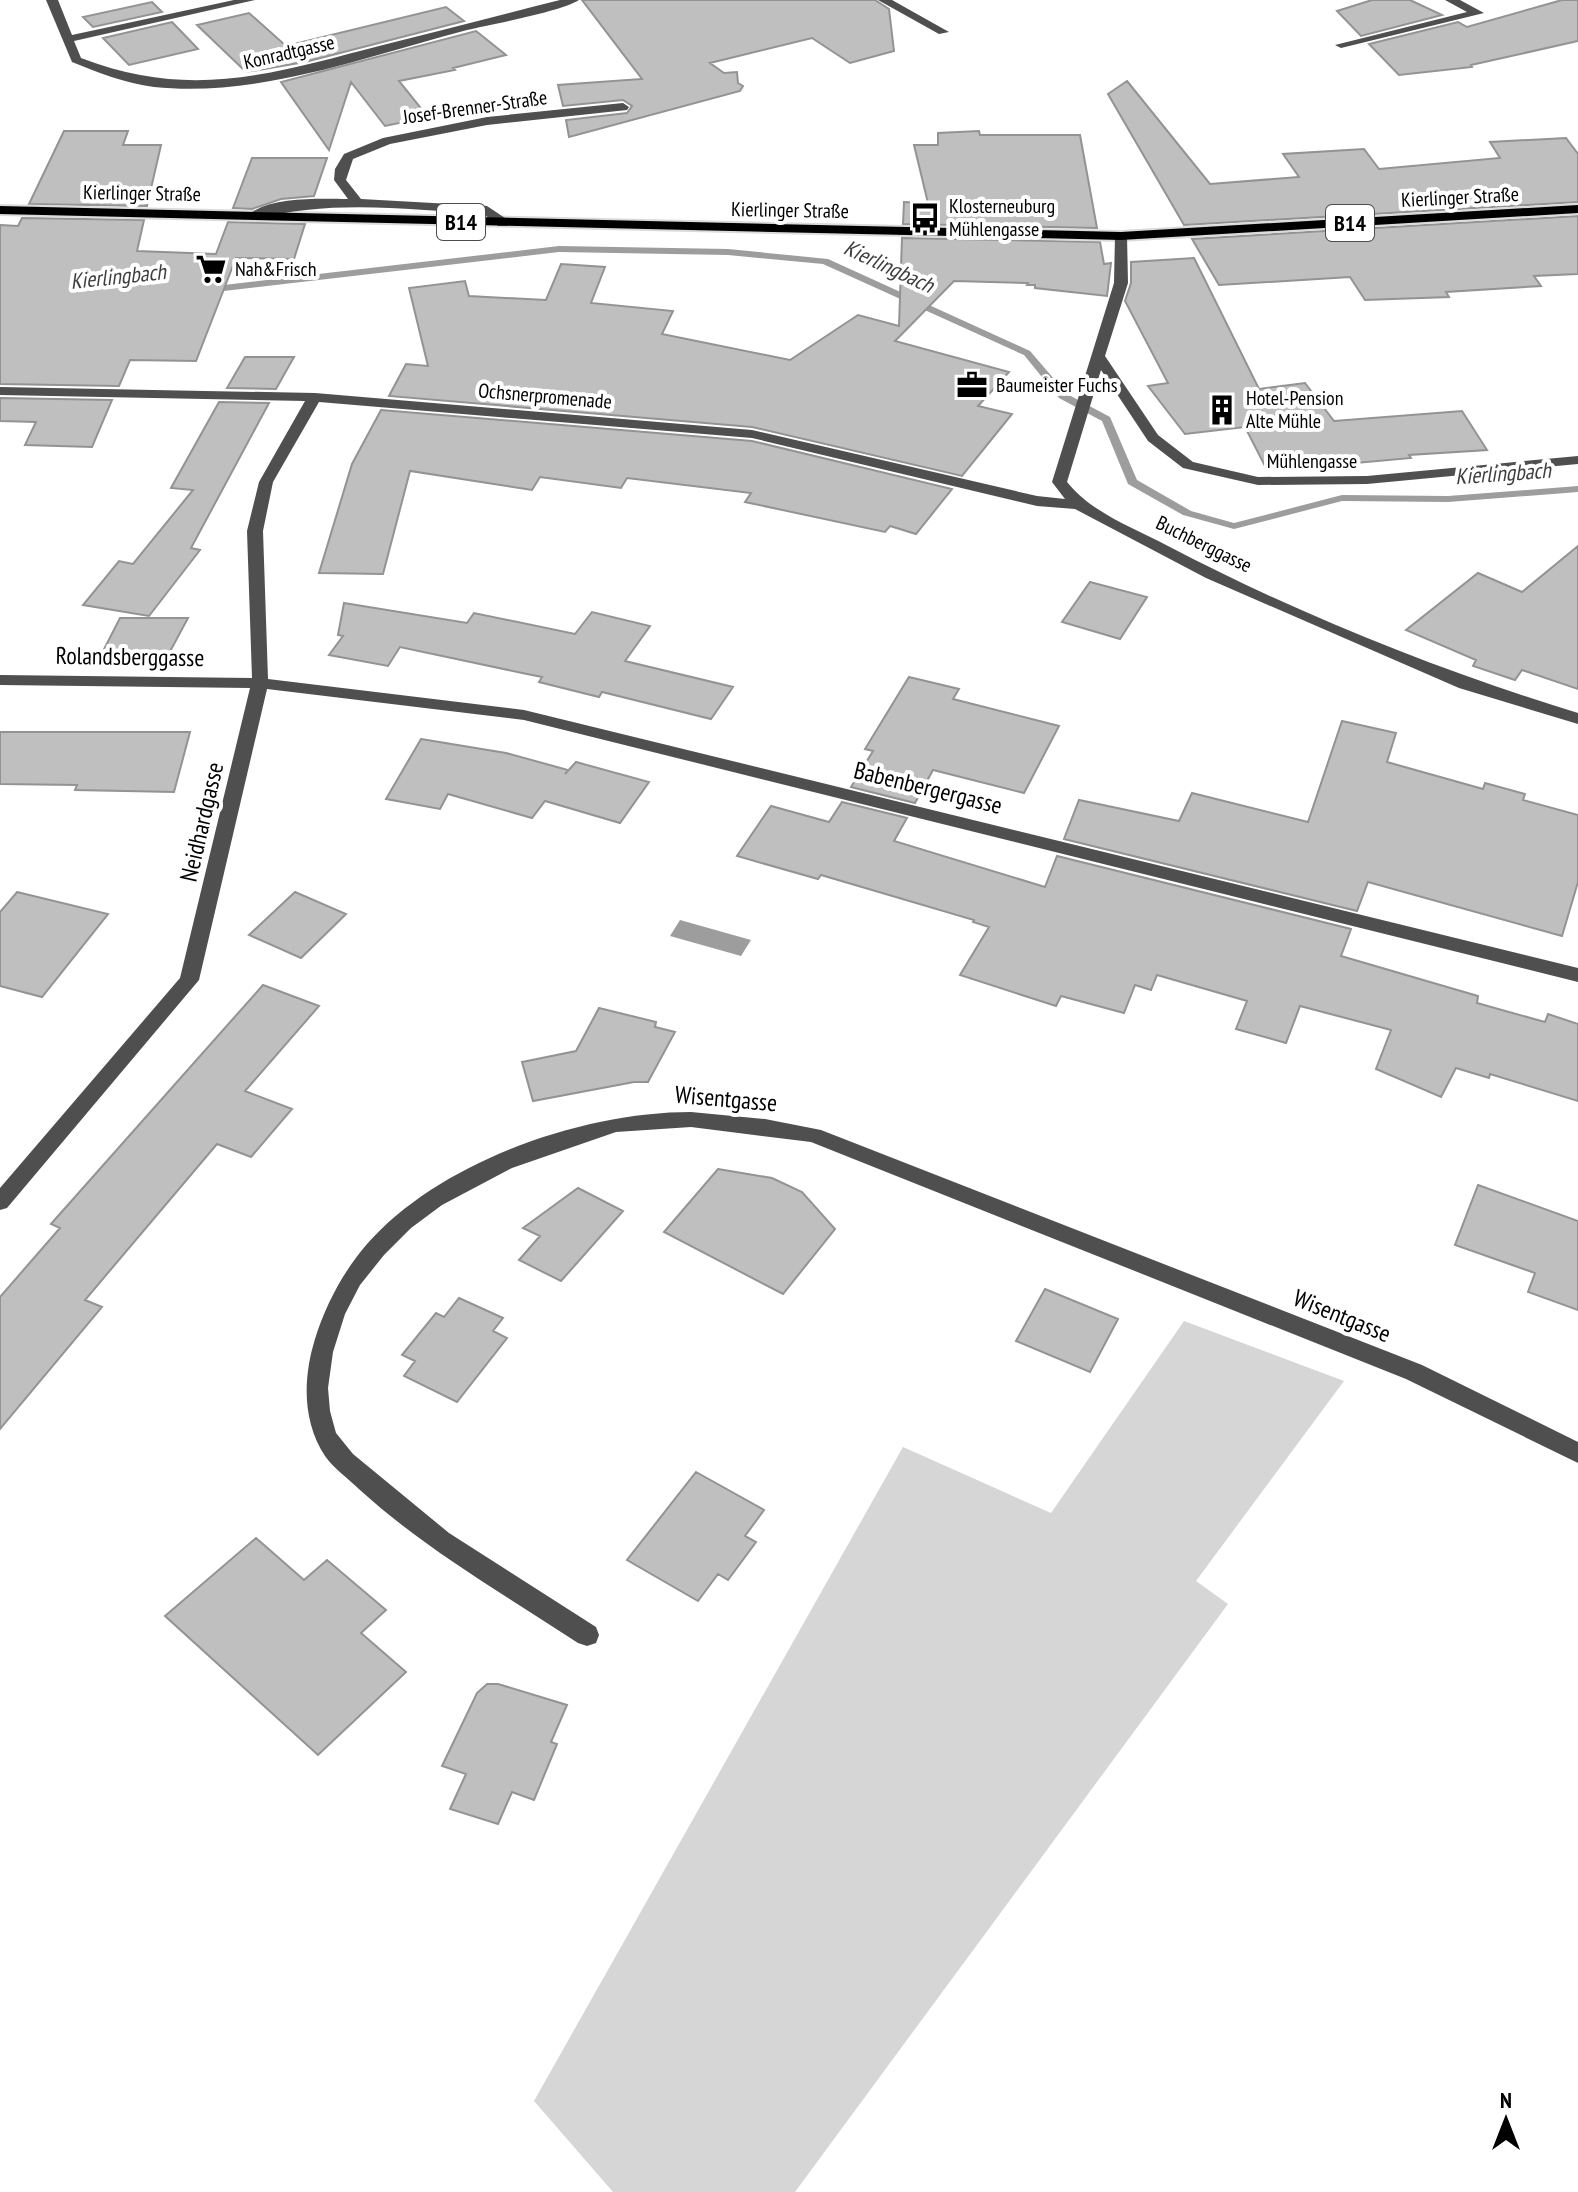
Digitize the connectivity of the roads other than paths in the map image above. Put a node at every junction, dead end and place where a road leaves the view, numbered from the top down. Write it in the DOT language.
graph roads {
  1 [pos="52,0"];
  2 [pos="249,0"];
  3 [pos="573,0"];
  4 [pos="884,0"];
  5 [pos="1451,0"];
  6 [pos="943,32"];
  7 [pos="69,39"];
  8 [pos="1341,45"];
  9 [pos="623,107"];
  10 [pos="357,203"];
  11 [pos="1578,209"];
  12 [pos="0,210"];
  13 [pos="252,216"];
  14 [pos="503,223"];
  15 [pos="1121,236"];
  16 [pos="1099,357"];
  17 [pos="0,391"];
  18 [pos="315,397"];
  19 [pos="1578,460"];
  20 [pos="1078,505"];
  21 [pos="0,680"];
  22 [pos="260,683"];
  23 [pos="1578,719"];
  24 [pos="1578,975"];
  25 [pos="0,1202"];
  26 [pos="1578,1453"];
  27 [pos="587,1635"];
  1 -- 7 [label="street, Konradtgasse"];
  2 -- 7 [label="street"];
  3 -- 7 [label="street, Konradtgasse"];
  4 -- 6 [label="street"];
  5 -- 8 [label="street"];
  9 -- 10 [label="street, Josef-Brenner-Straße"];
  10 -- 13 [label="street"];
  10 -- 14 [label="street"];
  11 -- 15 [label="main road, Kierlinger Straße / B14"];
  12 -- 13 [label="main road, Kierlinger Straße / B14"];
  13 -- 14 [label="main road, Kierlinger Straße / B14"];
  14 -- 15 [label="main road, Kierlinger Straße / B14"];
  15 -- 16 [label="street"];
  16 -- 19 [label="street, Mühlengasse"];
  16 -- 20 [label="street"];
  17 -- 18 [label="street, Ochsnerpromenade"];
  18 -- 20 [label="street, Ochsnerpromenade"];
  18 -- 22 [label="street, Neidhardgasse"];
  20 -- 23 [label="street, Buchberggasse"];
  21 -- 22 [label="street, Rolandsberggasse"];
  22 -- 24 [label="street, Babenbergergasse"];
  22 -- 25 [label="street, Neidhardgasse"];
  26 -- 27 [label="street, Wisentgasse"];
}
